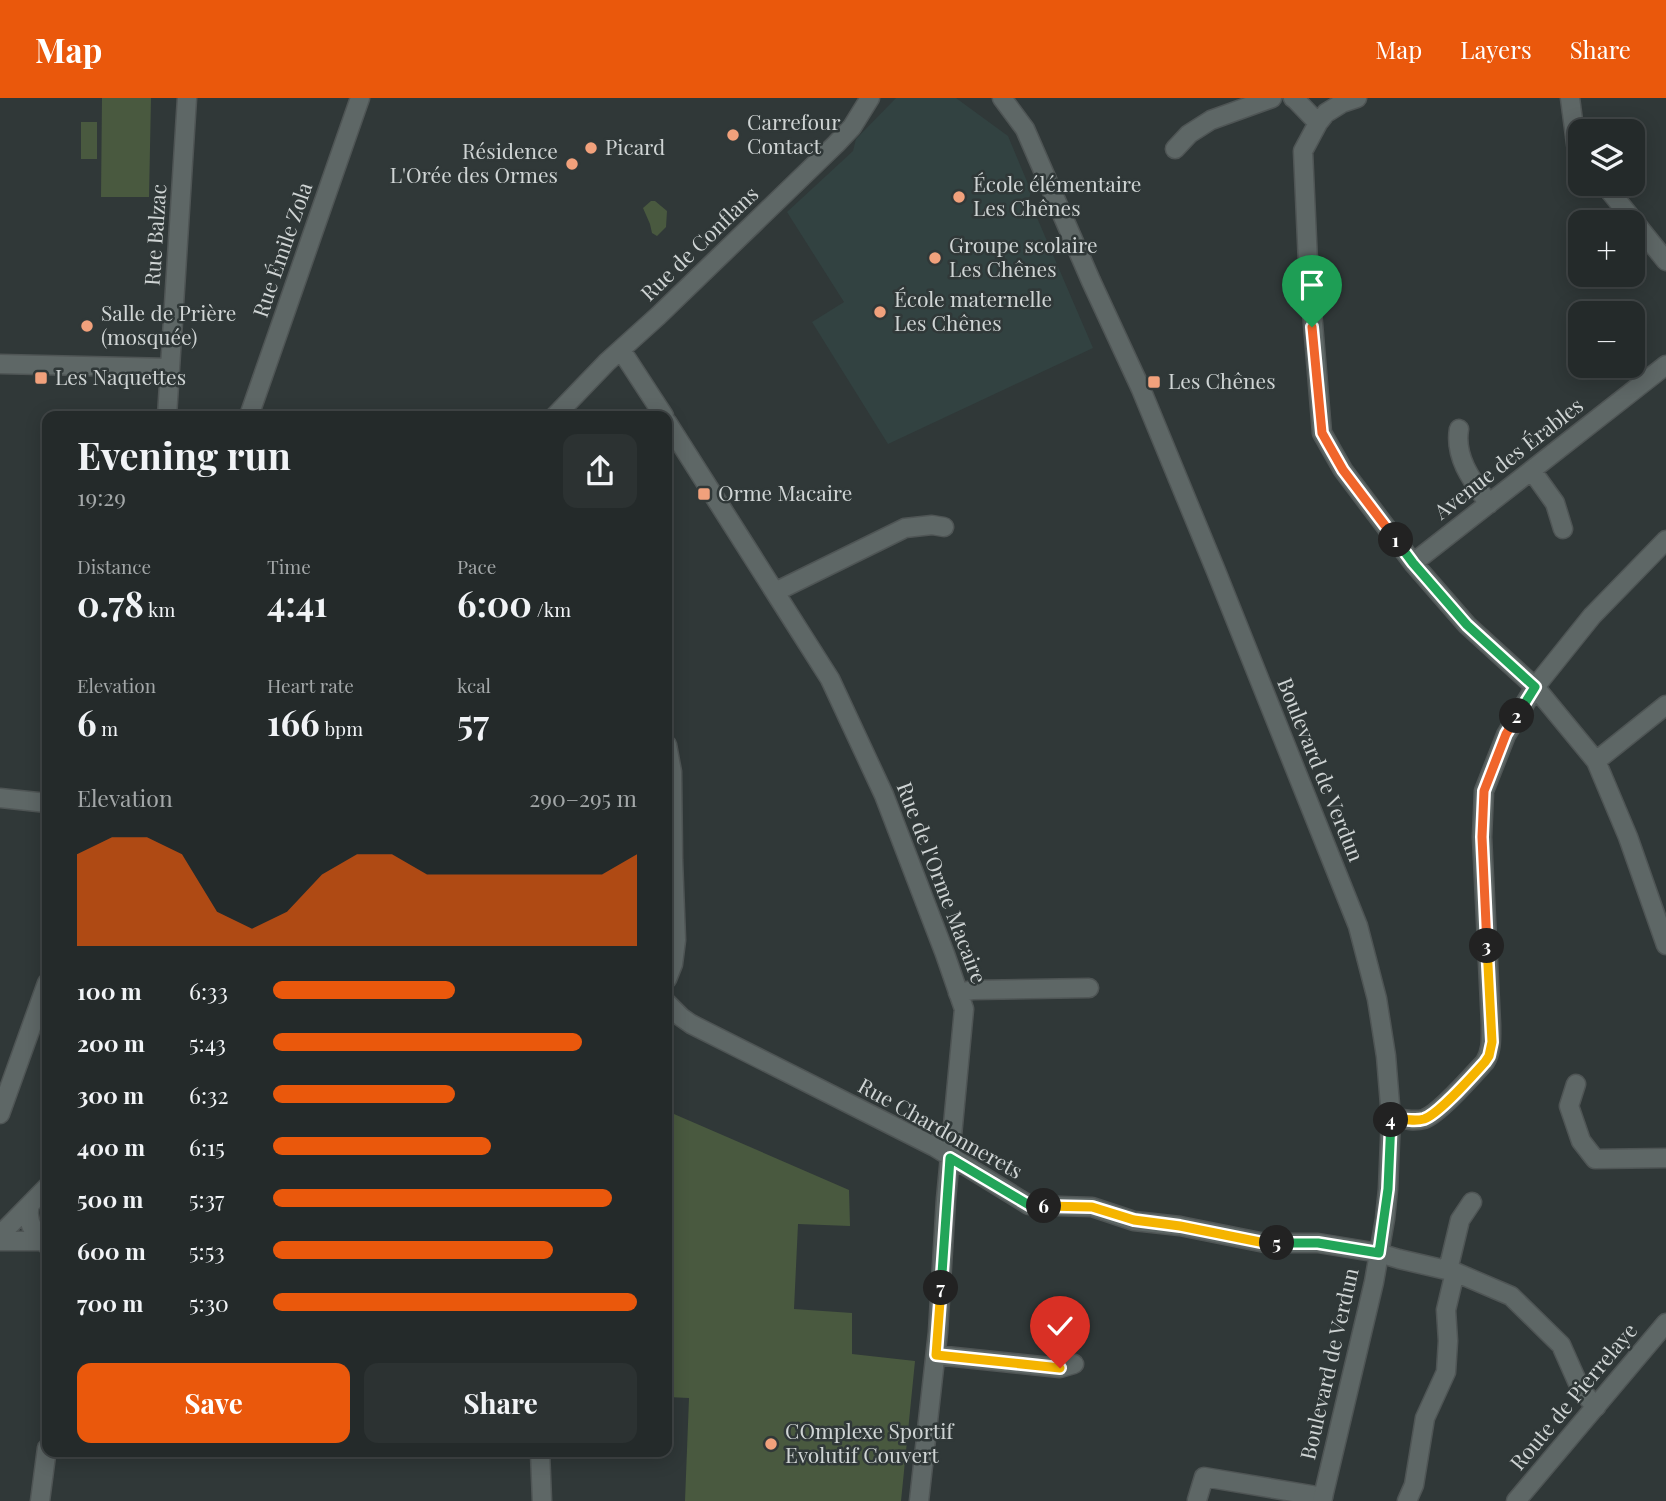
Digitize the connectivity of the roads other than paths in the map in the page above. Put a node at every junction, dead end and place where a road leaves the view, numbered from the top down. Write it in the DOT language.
graph roads {
  1 [pos="187,98"];
  2 [pos="360,98"];
  3 [pos="870,98"];
  4 [pos="1002,98"];
  5 [pos="1272,98"];
  6 [pos="1293,98"];
  7 [pos="1357,98"];
  8 [pos="1570,98"];
  9 [pos="1573,119"];
  10 [pos="1318,123"];
  11 [pos="1175,149"];
  12 [pos="1614,196"];
  13 [pos="1666,261"];
  14 [pos="621,350"];
  15 [pos="0,364"];
  16 [pos="1666,365"];
  17 [pos="170,368"];
  18 [pos="167,411"];
  19 [pos="250,411"];
  20 [pos="560,411"];
  21 [pos="661,411"];
  22 [pos="1459,429"];
  23 [pos="672,430"];
  24 [pos="1532,471"];
  25 [pos="1489,504"];
  26 [pos="944,527"];
  27 [pos="1563,529"];
  28 [pos="1666,540"];
  29 [pos="1413,563"];
  30 [pos="775,592"];
  31 [pos="1535,687"];
  32 [pos="1666,705"];
  33 [pos="1596,761"];
  34 [pos="672,772"];
  35 [pos="0,798"];
  36 [pos="42,802"];
  37 [pos="1664,934"];
  38 [pos="672,966"];
  39 [pos="1089,988"];
  40 [pos="958,993"];
  41 [pos="42,997"];
  42 [pos="672,1008"];
  43 [pos="1576,1084"];
  44 [pos="0,1114"];
  45 [pos="1391,1117"];
  46 [pos="950,1158"];
  47 [pos="1666,1158"];
  48 [pos="42,1192"];
  49 [pos="1472,1202"];
  50 [pos="30,1205"];
  51 [pos="0,1235"];
  52 [pos="42,1240"];
  53 [pos="0,1241"];
  54 [pos="42,1243"];
  55 [pos="1379,1253"];
  56 [pos="1452,1271"];
  57 [pos="1665,1325"];
  58 [pos="936,1355"];
  59 [pos="1074,1364"];
  60 [pos="1596,1407"];
  61 [pos="46,1457"];
  62 [pos="540,1457"];
  63 [pos="1322,1499"];
  64 [pos="1197,1500"];
  65 [pos="40,1501"];
  66 [pos="542,1501"];
  67 [pos="919,1501"];
  68 [pos="1407,1501"];
  69 [pos="1516,1501"];
  1 -- 17 [label="street, Rue Balzac"];
  2 -- 19 [label="street, Rue Émile Zola"];
  3 -- 14 [label="street, Rue de Conflans"];
  4 -- 45 [label="street, Boulevard de Verdun"];
  5 -- 11 [label="street"];
  6 -- 10 [label="street"];
  7 -- 10 [label="street"];
  8 -- 9 [label="street"];
  10 -- 29 [label="street"];
  12 -- 13 [label="street"];
  14 -- 20 [label="street, Rue de Conflans"];
  14 -- 21 [label="street"];
  15 -- 17 [label="street"];
  16 -- 24 [label="street, Avenue des Érables"];
  17 -- 18 [label="street, Rue Balzac"];
  22 -- 25 [label="street"];
  23 -- 30 [label="street, Rue de l'Orme Macaire"];
  24 -- 25 [label="street, Avenue des Érables"];
  24 -- 27 [label="street"];
  25 -- 29 [label="street, Avenue des Érables"];
  26 -- 30 [label="street"];
  28 -- 31 [label="street"];
  29 -- 31 [label="street"];
  30 -- 40 [label="street, Rue de l'Orme Macaire"];
  31 -- 33 [label="street"];
  31 -- 45 [label="street"];
  32 -- 33 [label="street"];
  33 -- 37 [label="street"];
  34 -- 38 [label="street"];
  35 -- 36 [label="street"];
  39 -- 40 [label="street"];
  40 -- 46 [label="street, Rue de l'Orme Macaire"];
  41 -- 44 [label="street"];
  42 -- 46 [label="street, Rue Chardonnerets"];
  43 -- 47 [label="street"];
  45 -- 55 [label="street, Boulevard de Verdun"];
  46 -- 55 [label="street, Rue Chardonnerets"];
  46 -- 58 [label="street, Rue de l'Orme Macaire"];
  48 -- 50 [label="street"];
  49 -- 56 [label="street"];
  50 -- 51 [label="street"];
  50 -- 52 [label="street"];
  53 -- 54 [label="street"];
  55 -- 56 [label="street, Rue Chardonnerets"];
  55 -- 63 [label="street, Boulevard de Verdun"];
  56 -- 60 [label="street, Rue Chardonnerets"];
  56 -- 68 [label="street"];
  57 -- 60 [label="street, Route de Pierrelaye"];
  58 -- 59 [label="street"];
  58 -- 67 [label="street, Rue de l'Orme Macaire"];
  60 -- 69 [label="street, Route de Pierrelaye"];
  61 -- 65 [label="street"];
  62 -- 66 [label="street"];
  63 -- 64 [label="street"];
}
